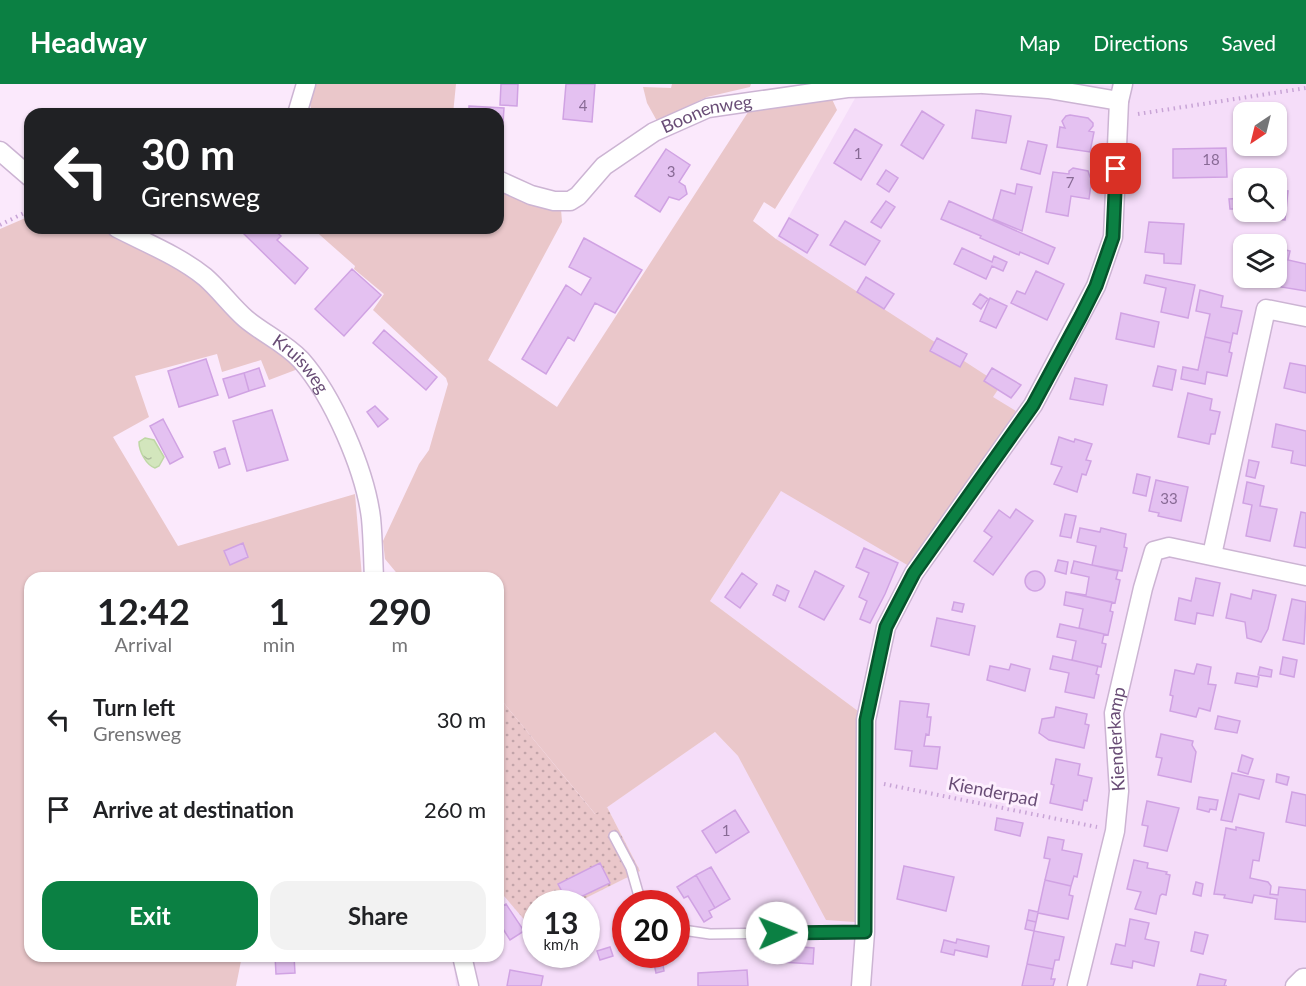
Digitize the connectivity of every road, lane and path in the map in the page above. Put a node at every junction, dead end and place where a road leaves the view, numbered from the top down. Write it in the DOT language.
graph roads {
  1 [pos="306,84"];
  2 [pos="981,84"];
  3 [pos="1306,88"];
  4 [pos="1121,92"];
  5 [pos="299,108"];
  6 [pos="0,152"];
  7 [pos="24,172"];
  8 [pos="504,183"];
  9 [pos="24,213"];
  10 [pos="0,225"];
  11 [pos="129,234"];
  12 [pos="1306,317"];
  13 [pos="1212,555"];
  14 [pos="374,572"];
  15 [pos="1306,576"];
  16 [pos="866,780"];
  17 [pos="1115,831"];
  18 [pos="614,836"];
  19 [pos="638,890"];
  20 [pos="690,931"];
  21 [pos="865,932"];
  22 [pos="463,962"];
  23 [pos="1306,978"];
  24 [pos="469,986"];
  25 [pos="861,986"];
  26 [pos="1077,986"];
  27 [pos="1295,986"];
  1 -- 5 [label="street"];
  2 -- 4 [label="street, Boonenweg"];
  2 -- 8 [label="street, Boonenweg"];
  3 -- 4 [label="path"];
  4 -- 16 [label="street"];
  6 -- 7 [label="street"];
  9 -- 10 [label="path"];
  11 -- 14 [label="street, Kruisweg"];
  12 -- 13 [label="street"];
  13 -- 15 [label="street, Kienderkamp"];
  13 -- 17 [label="street, Kienderkamp"];
  16 -- 17 [label="path, Kienderpad"];
  16 -- 21 [label="street"];
  17 -- 26 [label="street, Kienderkamp"];
  18 -- 19 [label="lane"];
  20 -- 21 [label="lane"];
  21 -- 25 [label="street"];
  22 -- 24 [label="street"];
  23 -- 27 [label="street"];
}
